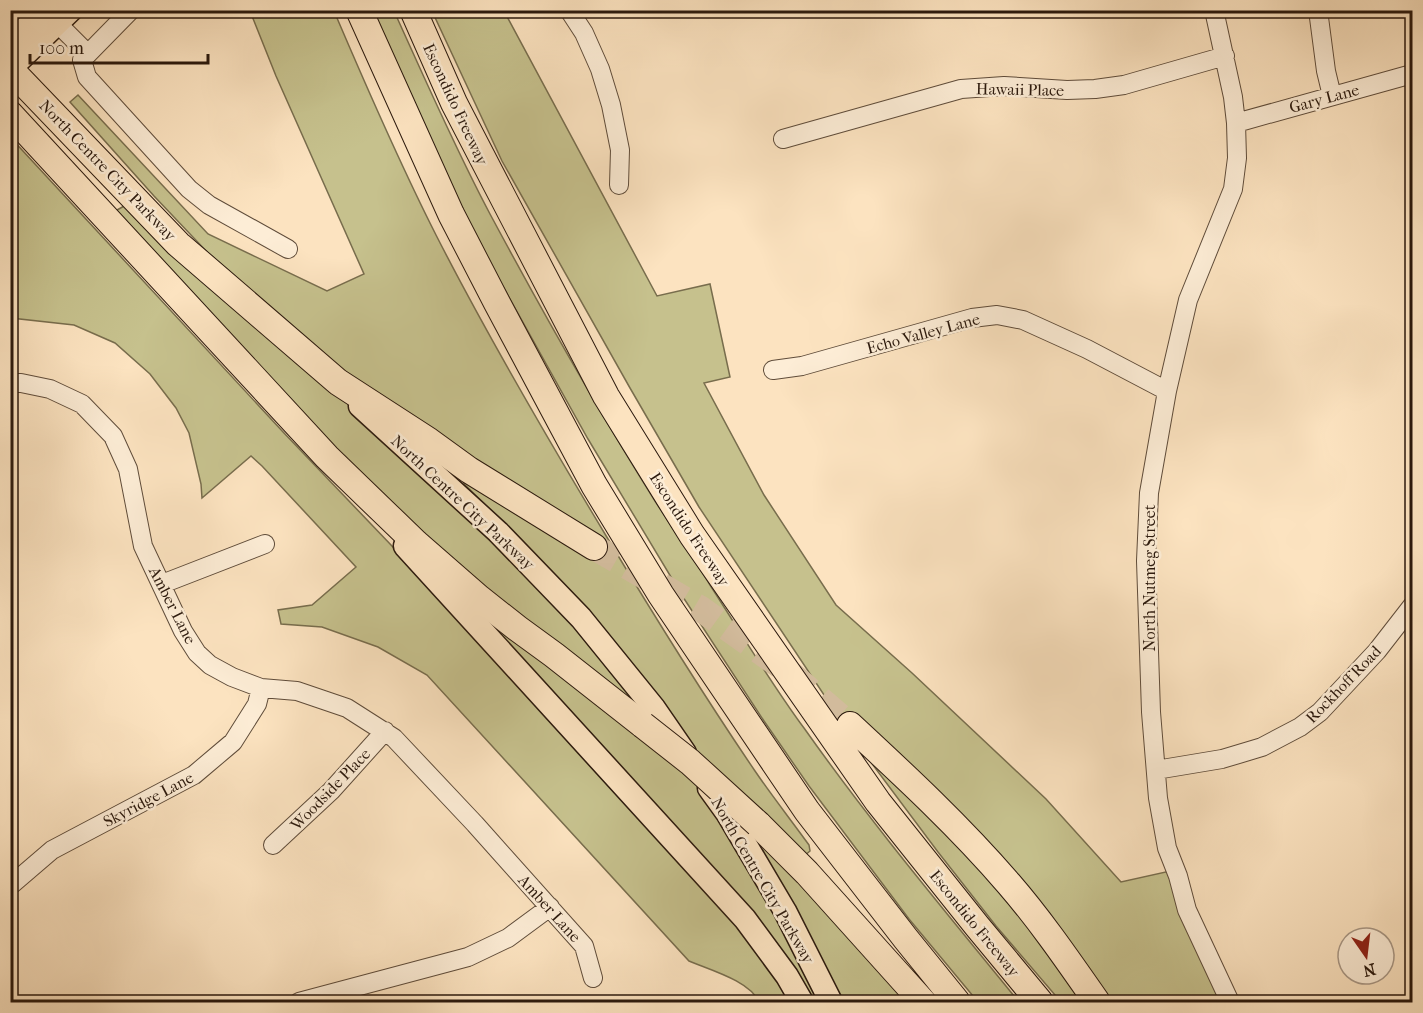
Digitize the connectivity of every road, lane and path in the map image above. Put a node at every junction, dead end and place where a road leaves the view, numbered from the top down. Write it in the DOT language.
graph roads {
  1 [pos="130,10"];
  2 [pos="359,10"];
  3 [pos="413,10"];
  4 [pos="568,10"];
  5 [pos="1214,10"];
  6 [pos="1318,10"];
  7 [pos="58,15"];
  8 [pos="10,43"];
  9 [pos="88,54"];
  10 [pos="1225,56"];
  11 [pos="10,69"];
  12 [pos="1413,74"];
  13 [pos="1332,96"];
  14 [pos="10,114"];
  15 [pos="1236,123"];
  16 [pos="783,139"];
  17 [pos="620,185"];
  18 [pos="288,249"];
  19 [pos="772,370"];
  20 [pos="338,382"];
  21 [pos="10,383"];
  22 [pos="1167,391"];
  23 [pos="327,456"];
  24 [pos="265,544"];
  25 [pos="594,547"];
  26 [pos="162,584"];
  27 [pos="1413,606"];
  28 [pos="261,688"];
  29 [pos="850,725"];
  30 [pos="385,731"];
  31 [pos="1156,770"];
  32 [pos="273,845"];
  33 [pos="10,886"];
  34 [pos="550,907"];
  35 [pos="593,978"];
  36 [pos="299,1002"];
  37 [pos="802,1002"];
  38 [pos="831,1002"];
  39 [pos="922,1002"];
  40 [pos="957,1002"];
  41 [pos="1040,1002"];
  42 [pos="1097,1002"];
  43 [pos="1230,1002"];
  1 -- 9 [label="street"];
  2 -- 40 [label="highway"];
  3 -- 41 [label="highway, Escondido Freeway"];
  4 -- 17 [label="street"];
  5 -- 10 [label="street, North Nutmeg Street"];
  6 -- 13 [label="street"];
  7 -- 8 [label="main road"];
  7 -- 9 [label="street"];
  7 -- 11 [label="main road"];
  9 -- 18 [label="street"];
  10 -- 15 [label="street, North Nutmeg Street"];
  10 -- 16 [label="street, Hawaii Place"];
  11 -- 20 [label="highway, North Centre City Parkway"];
  12 -- 13 [label="street, Gary Lane"];
  13 -- 15 [label="street, Gary Lane"];
  14 -- 23 [label="highway, North Centre City Parkway"];
  15 -- 22 [label="street, North Nutmeg Street"];
  19 -- 22 [label="street, Echo Valley Lane"];
  20 -- 25 [label="highway"];
  20 -- 38 [label="main road, North Centre City Parkway"];
  21 -- 26 [label="street, Amber Lane"];
  22 -- 31 [label="street, North Nutmeg Street"];
  23 -- 37 [label="main road, North Centre City Parkway"];
  23 -- 39 [label="highway, bridge"];
  24 -- 26 [label="street"];
  26 -- 28 [label="street, Amber Lane"];
  27 -- 31 [label="street, Rockhoff Road"];
  28 -- 30 [label="street, Amber Lane"];
  28 -- 33 [label="street, Skyridge Lane"];
  29 -- 42 [label="highway"];
  30 -- 32 [label="street, Woodside Place"];
  30 -- 34 [label="street, Amber Lane"];
  31 -- 43 [label="street, North Nutmeg Street"];
  34 -- 35 [label="street, Amber Lane"];
  34 -- 36 [label="street"];
}
